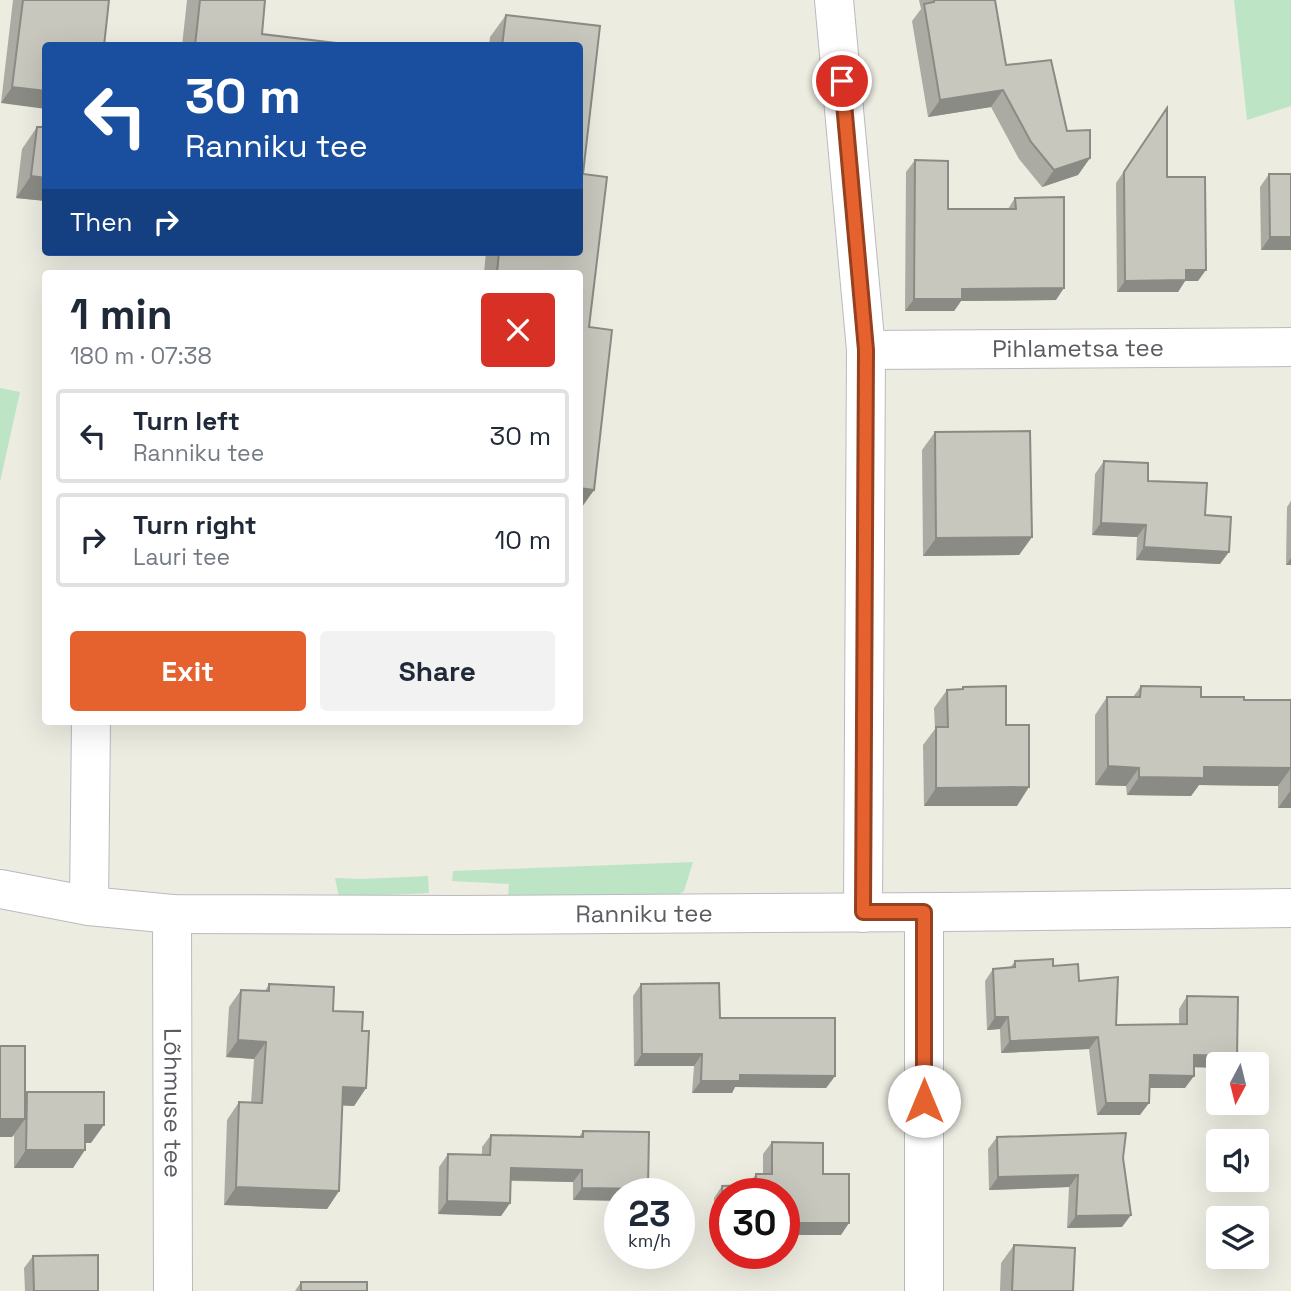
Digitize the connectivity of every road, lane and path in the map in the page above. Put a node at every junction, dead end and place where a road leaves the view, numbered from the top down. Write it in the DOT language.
graph roads {
  1 [pos="834,0"];
  2 [pos="1291,347"];
  3 [pos="866,350"];
  4 [pos="91,725"];
  5 [pos="0,889"];
  6 [pos="89,906"];
  7 [pos="1291,908"];
  8 [pos="863,912"];
  9 [pos="924,912"];
  10 [pos="172,914"];
  11 [pos="173,1291"];
  12 [pos="924,1291"];
  1 -- 3 [label="street"];
  2 -- 3 [label="street, Pihlametsa tee"];
  3 -- 8 [label="street"];
  4 -- 6 [label="street"];
  5 -- 6 [label="street, Ranniku tee"];
  6 -- 10 [label="street, Ranniku tee"];
  7 -- 9 [label="street, Ranniku tee"];
  8 -- 9 [label="street, Ranniku tee"];
  8 -- 10 [label="street, Ranniku tee"];
  9 -- 12 [label="street"];
  10 -- 11 [label="street, Lõhmuse tee"];
}
